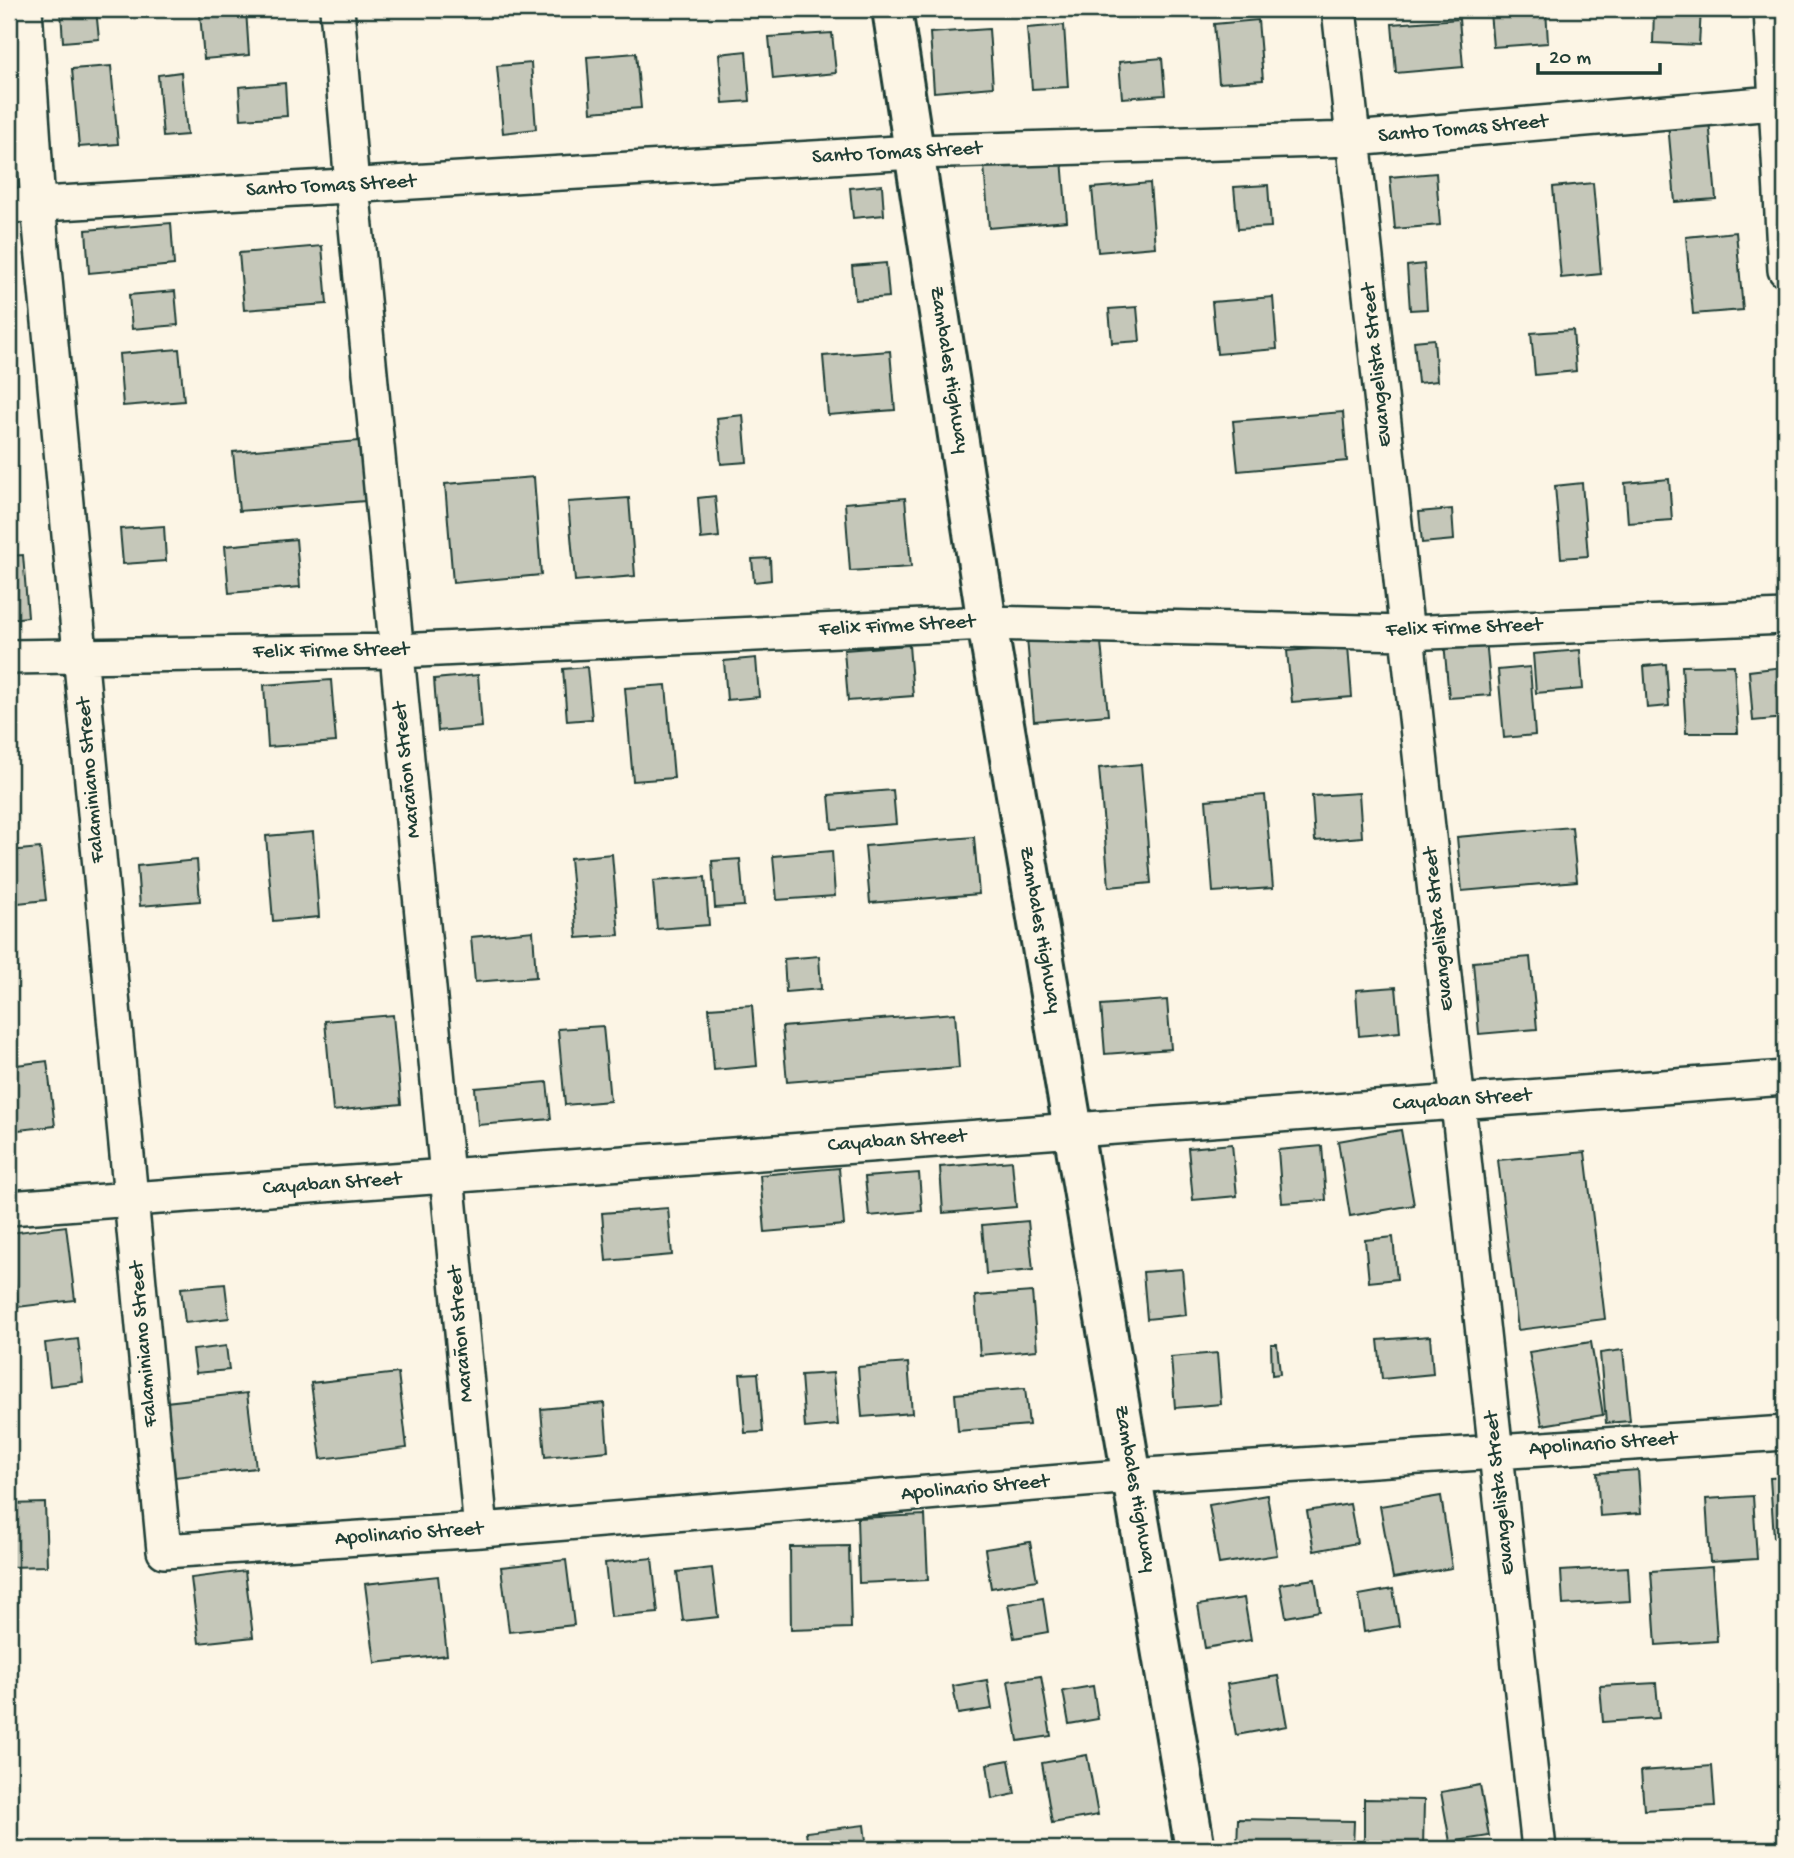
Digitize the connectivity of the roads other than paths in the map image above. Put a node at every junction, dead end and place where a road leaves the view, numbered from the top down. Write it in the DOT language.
graph roads {
  1 [pos="25,9"];
  2 [pos="337,9"];
  3 [pos="892,9"];
  4 [pos="1339,9"];
  5 [pos="1771,9"];
  6 [pos="1781,103"];
  7 [pos="1353,139"];
  8 [pos="914,152"];
  9 [pos="352,185"];
  10 [pos="23,205"];
  11 [pos="1785,270"];
  12 [pos="1785,617"];
  13 [pos="987,623"];
  14 [pos="1406,633"];
  15 [pos="397,651"];
  16 [pos="81,656"];
  17 [pos="9,657"];
  18 [pos="1785,1077"];
  19 [pos="1459,1101"];
  20 [pos="1073,1129"];
  21 [pos="447,1176"];
  22 [pos="131,1199"];
  23 [pos="9,1208"];
  24 [pos="1785,1433"];
  25 [pos="1497,1452"];
  26 [pos="1132,1476"];
  27 [pos="481,1530"];
  28 [pos="164,1550"];
  29 [pos="1195,1849"];
  30 [pos="1539,1849"];
  1 -- 10 [label="street, Falaminiano Street"];
  2 -- 9 [label="street, Marañon Street"];
  3 -- 8 [label="main road, Zambales Highway"];
  4 -- 7 [label="street, Evangelista Street"];
  5 -- 6 [label="street"];
  6 -- 7 [label="street, Santo Tomas Street"];
  6 -- 11 [label="street"];
  7 -- 8 [label="street, Santo Tomas Street"];
  7 -- 14 [label="street, Evangelista Street"];
  8 -- 9 [label="street, Santo Tomas Street"];
  8 -- 13 [label="main road, Zambales Highway"];
  9 -- 10 [label="street, Santo Tomas Street"];
  9 -- 15 [label="street, Marañon Street"];
  10 -- 16 [label="street, Falaminiano Street"];
  12 -- 14 [label="street, Felix Firme Street"];
  13 -- 14 [label="street, Felix Firme Street"];
  13 -- 15 [label="street, Felix Firme Street"];
  13 -- 20 [label="main road, Zambales Highway"];
  14 -- 19 [label="street, Evangelista Street"];
  15 -- 16 [label="street, Felix Firme Street"];
  15 -- 21 [label="street, Marañon Street"];
  16 -- 17 [label="street, Felix Firme Street"];
  16 -- 22 [label="street, Falaminiano Street"];
  18 -- 19 [label="street, Cayaban Street"];
  19 -- 20 [label="street, Cayaban Street"];
  19 -- 25 [label="street, Evangelista Street"];
  20 -- 21 [label="street, Cayaban Street"];
  20 -- 26 [label="main road, Zambales Highway"];
  21 -- 22 [label="street, Cayaban Street"];
  21 -- 27 [label="street, Marañon Street"];
  22 -- 23 [label="street, Cayaban Street"];
  22 -- 28 [label="street, Falaminiano Street"];
  24 -- 25 [label="street, Apolinario Street"];
  25 -- 26 [label="street, Apolinario Street"];
  25 -- 30 [label="street, Evangelista Street"];
  26 -- 27 [label="street, Apolinario Street"];
  26 -- 29 [label="main road, Zambales Highway"];
  27 -- 28 [label="street, Apolinario Street"];
}
